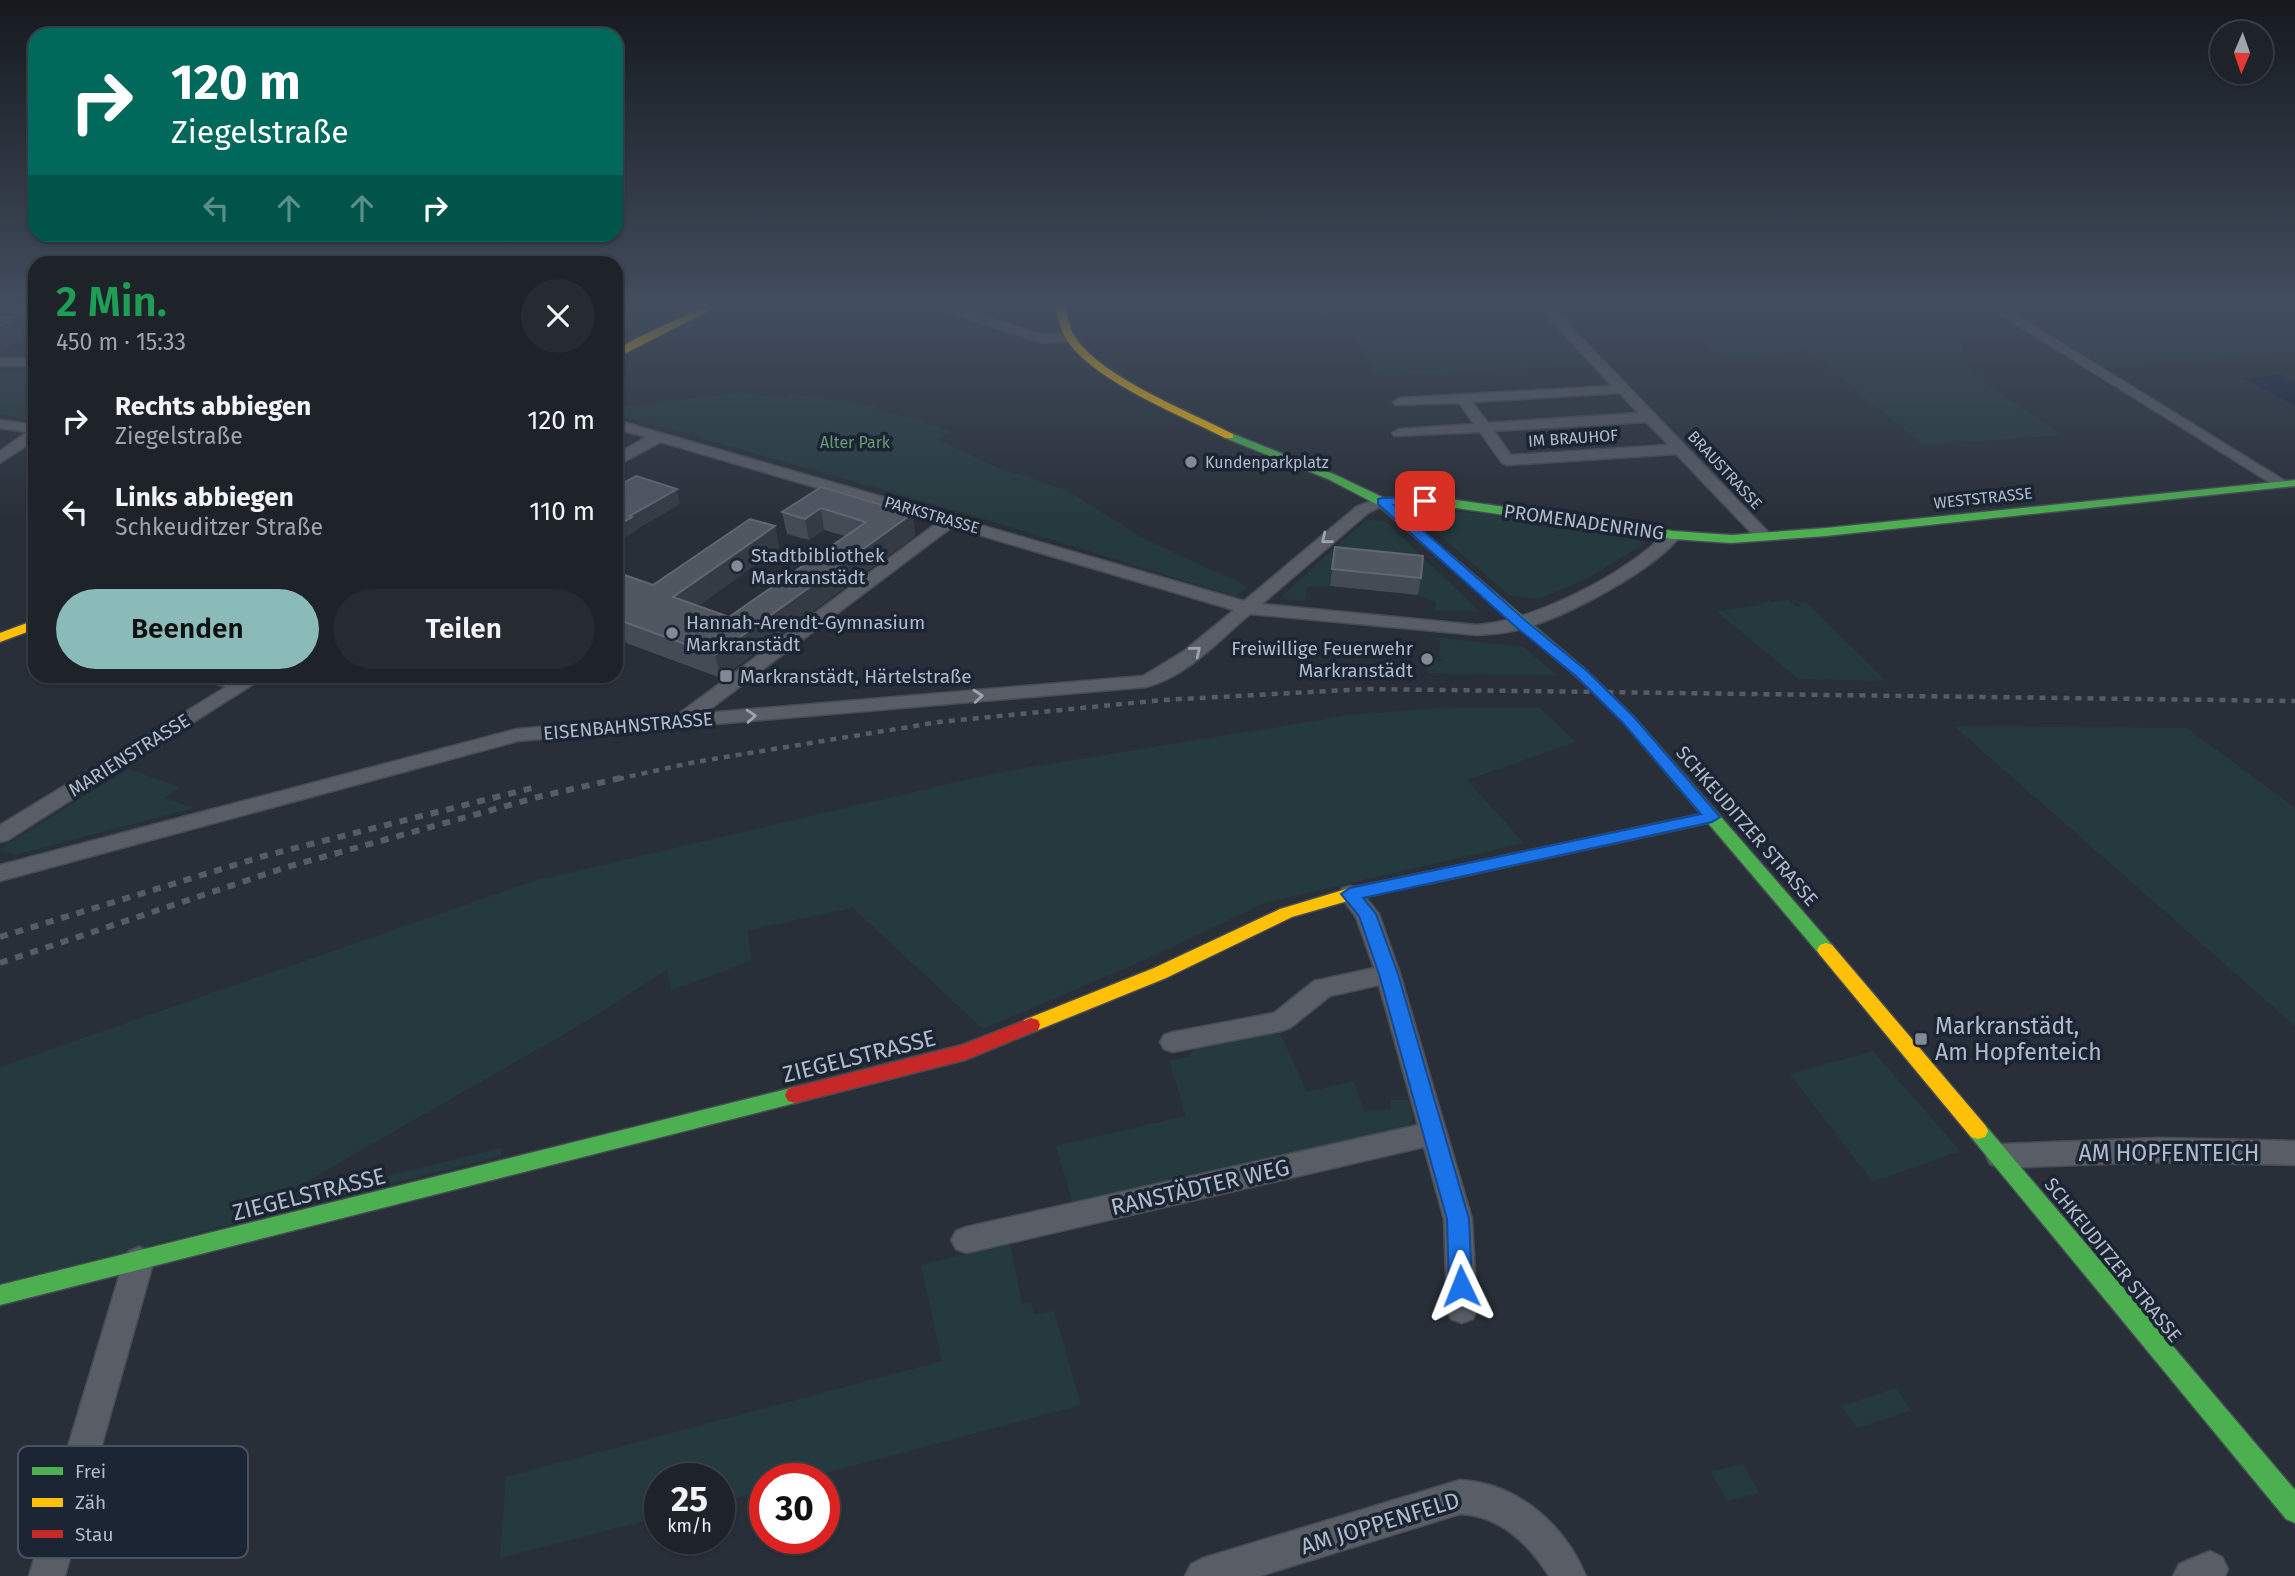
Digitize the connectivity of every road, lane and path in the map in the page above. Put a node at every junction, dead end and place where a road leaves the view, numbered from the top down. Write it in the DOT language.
graph roads {
  1 [pos="1122,380"];
  2 [pos="1616,380"];
  3 [pos="2115,380"];
  4 [pos="1625,389"];
  5 [pos="1463,399"];
  6 [pos="1400,402"];
  7 [pos="1651,417"];
  8 [pos="0,424"];
  9 [pos="623,426"];
  10 [pos="1483,428"];
  11 [pos="28,430"];
  12 [pos="1399,433"];
  13 [pos="28,436"];
  14 [pos="658,437"];
  15 [pos="1682,449"];
  16 [pos="623,457"];
  17 [pos="0,458"];
  18 [pos="2288,484"];
  19 [pos="1382,502"];
  20 [pos="950,521"];
  21 [pos="1673,535"];
  22 [pos="1764,537"];
  23 [pos="1247,608"];
  24 [pos="1521,624"];
  25 [pos="28,627"];
  26 [pos="0,638"];
  27 [pos="244,683"];
  28 [pos="683,720"];
  29 [pos="1712,817"];
  30 [pos="0,835"];
  31 [pos="0,873"];
  32 [pos="1350,894"];
  33 [pos="1388,974"];
  34 [pos="1173,1042"];
  35 [pos="1434,1133"];
  36 [pos="2295,1153"];
  37 [pos="2000,1156"];
  38 [pos="966,1240"];
  39 [pos="139,1260"];
  40 [pos="0,1295"];
  41 [pos="1462,1309"];
  42 [pos="85,1446"];
  43 [pos="2295,1510"];
  44 [pos="52,1558"];
  45 [pos="47,1576"];
  46 [pos="1203,1576"];
  47 [pos="1568,1576"];
  1 -- 19 [label="main road, SCHKEUDITZER STRASSE"];
  2 -- 4 [label="street, BRAUSTRASSE"];
  3 -- 18 [label="street"];
  4 -- 5 [label="street"];
  4 -- 7 [label="street, BRAUSTRASSE"];
  5 -- 6 [label="street"];
  5 -- 10 [label="street, IM BRAUHOF"];
  7 -- 10 [label="street, IM BRAUHOF"];
  7 -- 15 [label="street, BRAUSTRASSE"];
  8 -- 11 [label="street"];
  9 -- 14 [label="street, PARKSTRASSE"];
  10 -- 12 [label="street, IM BRAUHOF"];
  10 -- 15 [label="street, IM BRAUHOF"];
  13 -- 17 [label="street"];
  14 -- 16 [label="street"];
  14 -- 20 [label="street, PARKSTRASSE"];
  15 -- 22 [label="street, BRAUSTRASSE"];
  18 -- 22 [label="main road, WESTSTRASSE"];
  19 -- 21 [label="main road, PROMENADENRING"];
  19 -- 23 [label="street, PROMENADENRING, one-way"];
  19 -- 24 [label="main road, SCHKEUDITZER STRASSE"];
  20 -- 23 [label="street, PARKSTRASSE"];
  20 -- 28 [label="street"];
  21 -- 22 [label="main road, WESTSTRASSE"];
  21 -- 24 [label="street, PROMENADENRING"];
  23 -- 24 [label="street, PROMENADENRING"];
  28 -- 23 [label="street, EISENBAHNSTRASSE, one-way"];
  24 -- 29 [label="main road, SCHKEUDITZER STRASSE"];
  25 -- 26 [label="main road"];
  27 -- 30 [label="street, MARIENSTRASSE"];
  28 -- 31 [label="street, EISENBAHNSTRASSE"];
  29 -- 32 [label="main road, ZIEGELSTRASSE"];
  29 -- 37 [label="main road, SCHKEUDITZER STRASSE"];
  32 -- 33 [label="street"];
  32 -- 39 [label="main road, ZIEGELSTRASSE"];
  33 -- 34 [label="street"];
  33 -- 35 [label="street"];
  35 -- 38 [label="street, RANSTÄDTER WEG"];
  35 -- 41 [label="street"];
  36 -- 37 [label="street, AM HOPFENTEICH"];
  37 -- 43 [label="main road, SCHKEUDITZER STRASSE"];
  39 -- 40 [label="main road, ZIEGELSTRASSE"];
  39 -- 42 [label="street"];
  44 -- 45 [label="street"];
  46 -- 47 [label="street, AM JOPPENFELD"];
}
